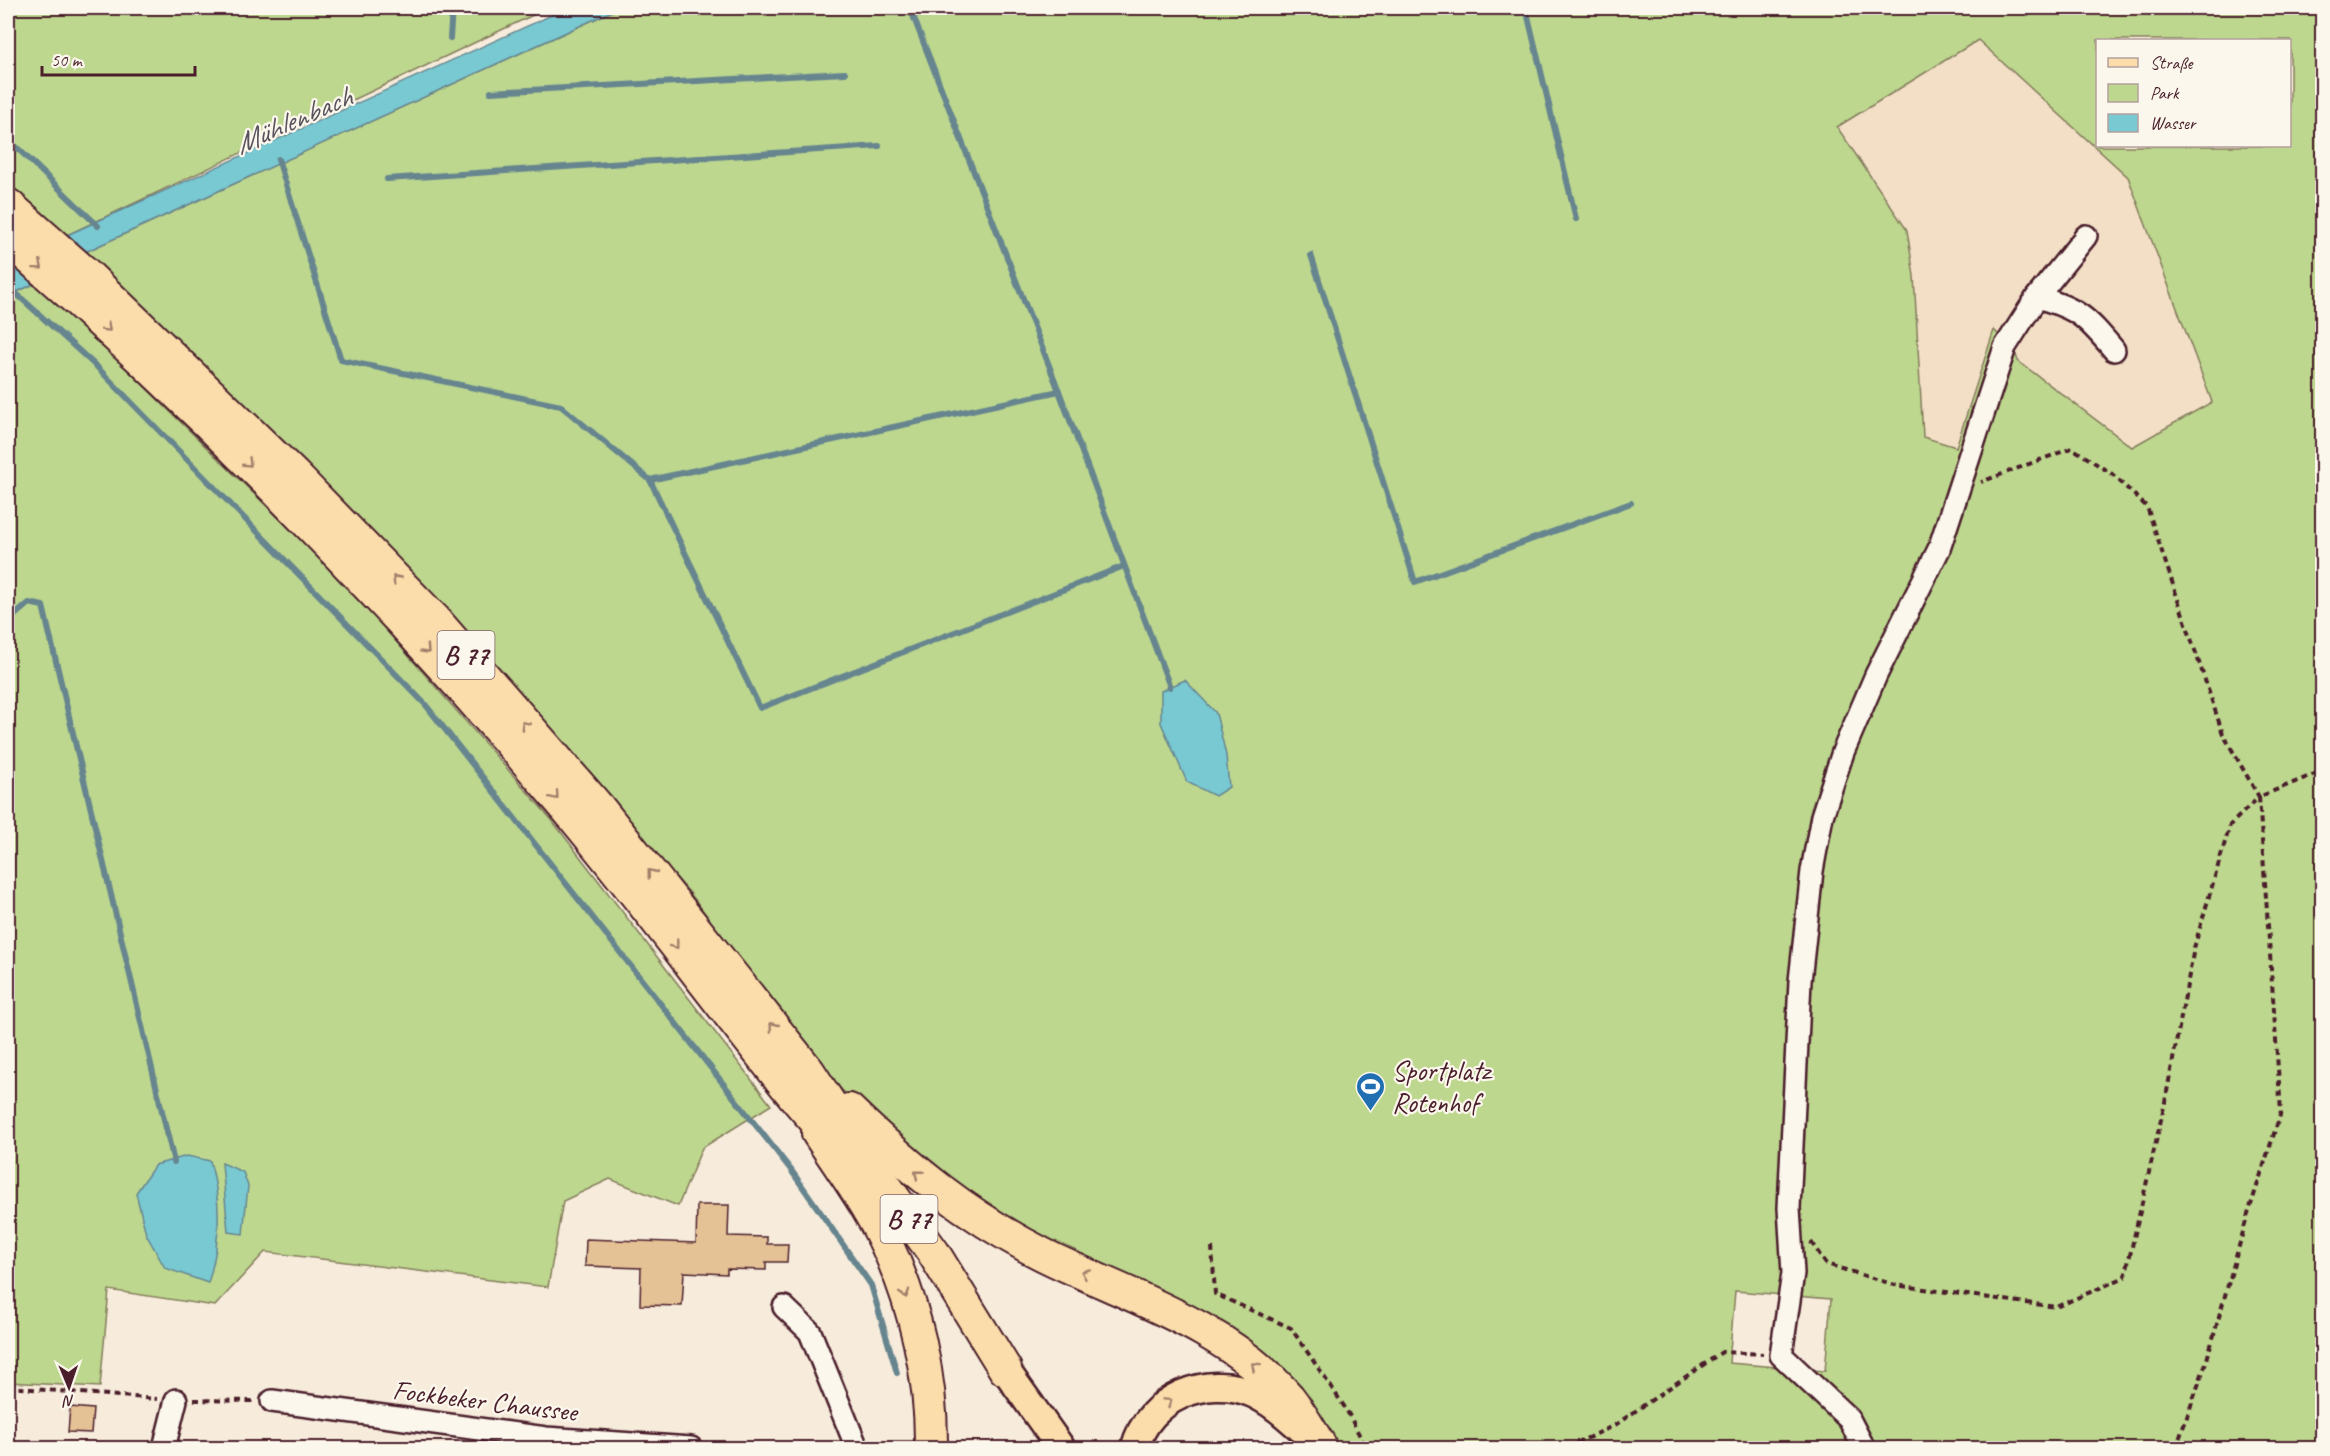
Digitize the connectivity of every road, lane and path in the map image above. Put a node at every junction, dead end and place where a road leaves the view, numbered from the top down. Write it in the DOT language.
graph roads {
  1 [pos="8,205"];
  2 [pos="2086,236"];
  3 [pos="21,240"];
  4 [pos="2037,297"];
  5 [pos="2114,350"];
  6 [pos="1956,492"];
  7 [pos="2322,771"];
  8 [pos="2259,796"];
  9 [pos="800,1082"];
  10 [pos="1789,1209"];
  11 [pos="1212,1247"];
  12 [pos="784,1307"];
  13 [pos="1781,1355"];
  14 [pos="1005,1369"];
  15 [pos="8,1388"];
  16 [pos="176,1400"];
  17 [pos="272,1401"];
  18 [pos="1320,1446"];
  19 [pos="164,1449"];
  20 [pos="691,1449"];
  21 [pos="856,1449"];
  22 [pos="931,1449"];
  23 [pos="1061,1449"];
  24 [pos="1135,1449"];
  25 [pos="1366,1449"];
  26 [pos="1567,1449"];
  27 [pos="1864,1449"];
  28 [pos="2176,1449"];
  1 -- 3 [label="highway, B 77"];
  2 -- 4 [label="street"];
  3 -- 9 [label="highway, B 77"];
  4 -- 5 [label="street"];
  4 -- 6 [label="street"];
  6 -- 8 [label="path"];
  6 -- 10 [label="street"];
  7 -- 8 [label="path"];
  8 -- 10 [label="path"];
  8 -- 28 [label="path"];
  9 -- 14 [label="highway, B 77"];
  18 -- 9 [label="highway, one-way"];
  9 -- 22 [label="highway, one-way"];
  10 -- 13 [label="street"];
  11 -- 25 [label="path"];
  12 -- 21 [label="street"];
  13 -- 26 [label="path"];
  13 -- 27 [label="street"];
  14 -- 23 [label="main road, B 77"];
  15 -- 16 [label="path"];
  16 -- 17 [label="path"];
  16 -- 19 [label="street"];
  17 -- 20 [label="street, Fockbeker Chaussee"];
  24 -- 18 [label="main road, one-way"];
}
